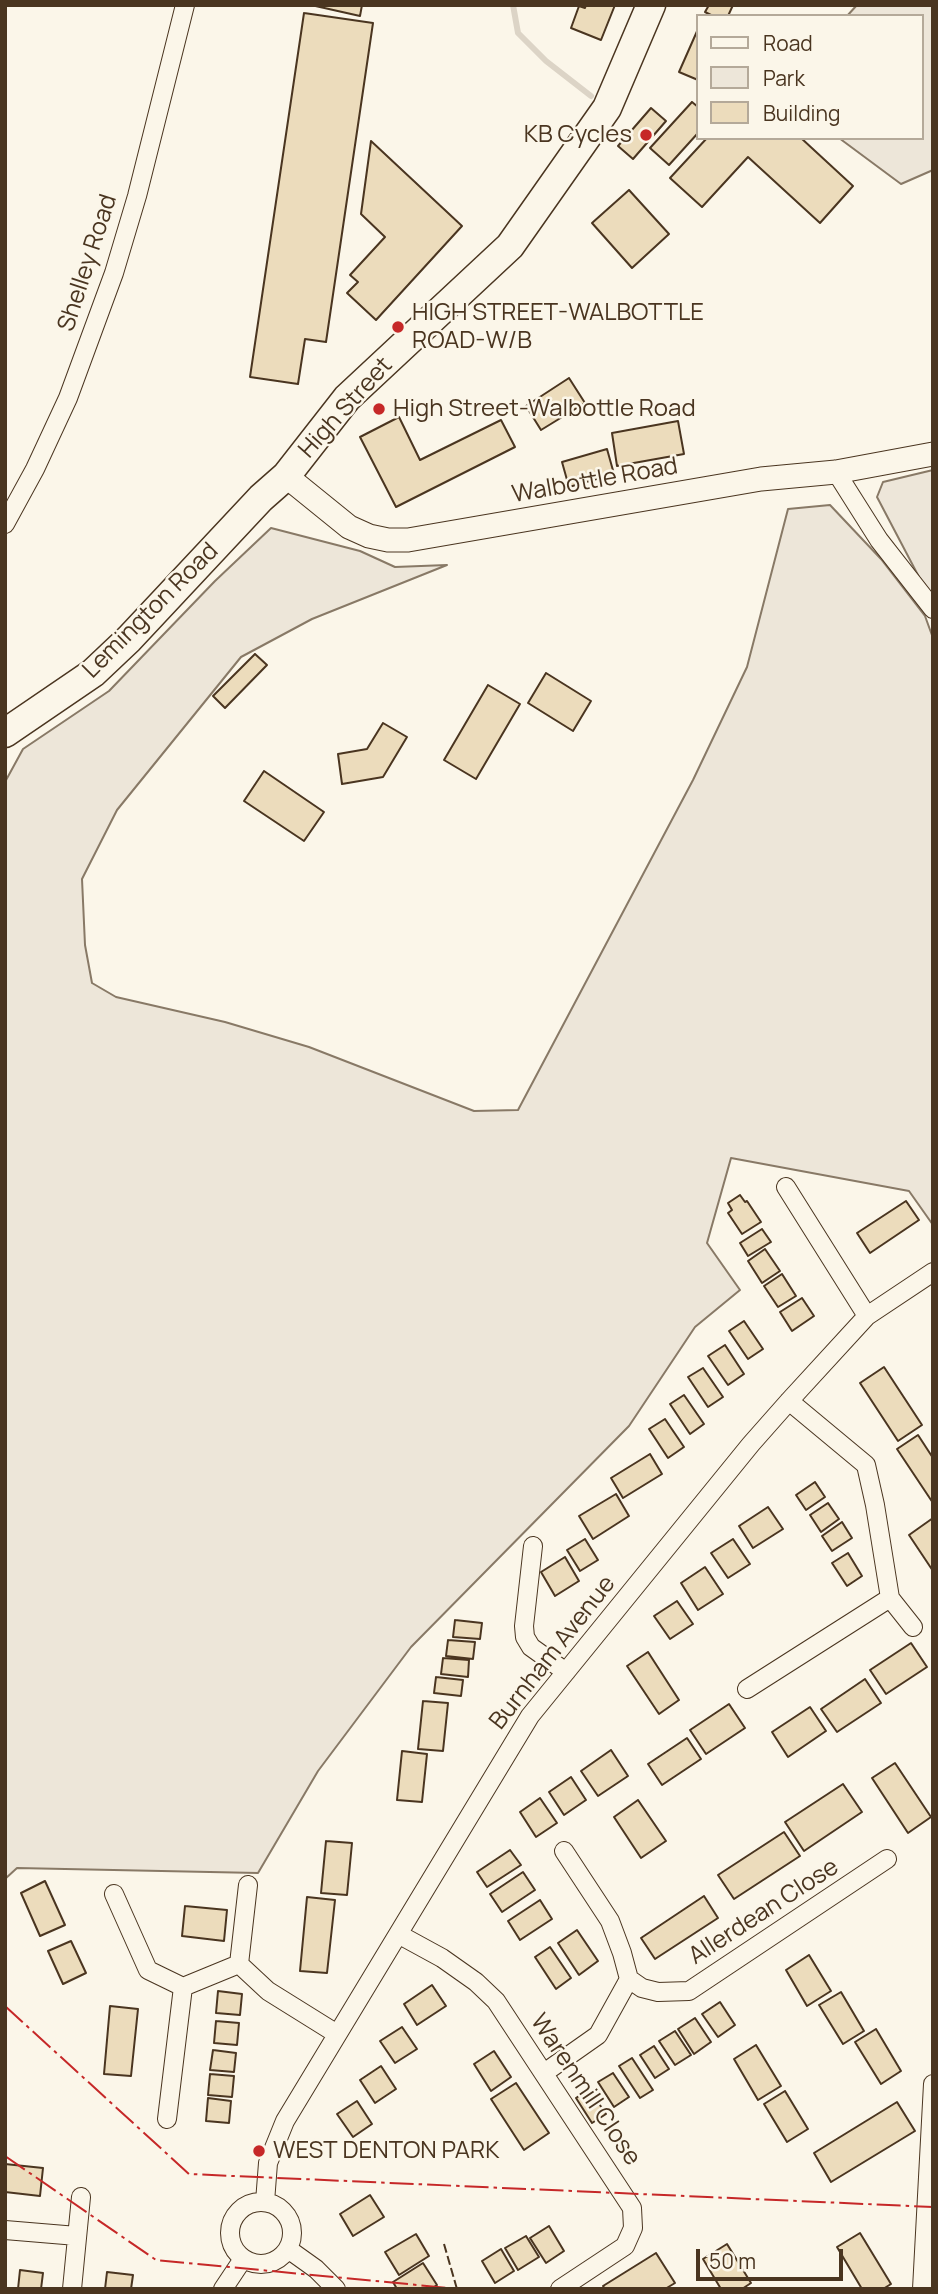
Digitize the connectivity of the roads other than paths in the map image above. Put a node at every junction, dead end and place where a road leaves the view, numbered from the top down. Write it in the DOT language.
graph roads {
  1 [pos="185,5"];
  2 [pos="651,5"];
  3 [pos="933,454"];
  4 [pos="836,471"];
  5 [pos="286,476"];
  6 [pos="5,524"];
  7 [pos="933,609"];
  8 [pos="5,733"];
  9 [pos="786,1186"];
  10 [pos="933,1272"];
  11 [pos="867,1316"];
  12 [pos="789,1401"];
  13 [pos="533,1546"];
  14 [pos="890,1598"];
  15 [pos="913,1627"];
  16 [pos="566,1672"];
  17 [pos="747,1689"];
  18 [pos="564,1851"];
  19 [pos="887,1860"];
  20 [pos="248,1885"];
  21 [pos="114,1894"];
  22 [pos="398,1934"];
  23 [pos="239,1964"];
  24 [pos="629,1979"];
  25 [pos="183,1987"];
  26 [pos="337,2034"];
  27 [pos="544,2073"];
  28 [pos="933,2084"];
  29 [pos="167,2119"];
  30 [pos="81,2197"];
  31 [pos="265,2202"];
  32 [pos="5,2231"];
  33 [pos="77,2236"];
  34 [pos="288,2249"];
  35 [pos="243,2259"];
  36 [pos="72,2289"];
  37 [pos="223,2289"];
  38 [pos="336,2289"];
  39 [pos="560,2289"];
  40 [pos="922,2289"];
  1 -- 6 [label="street, Shelley Road"];
  2 -- 5 [label="main road, High Street"];
  3 -- 4 [label="street, Walbottle Road"];
  4 -- 5 [label="street, Walbottle Road"];
  4 -- 7 [label="street"];
  5 -- 8 [label="main road, Lemington Road"];
  9 -- 11 [label="street"];
  10 -- 11 [label="street, Burnham Avenue"];
  11 -- 12 [label="street, Burnham Avenue"];
  12 -- 14 [label="street"];
  12 -- 16 [label="street, Burnham Avenue"];
  13 -- 16 [label="street"];
  14 -- 15 [label="street"];
  14 -- 17 [label="street"];
  16 -- 22 [label="street, Burnham Avenue"];
  18 -- 24 [label="street"];
  19 -- 24 [label="street, Allerdean Close"];
  20 -- 23 [label="street"];
  21 -- 25 [label="street"];
  22 -- 26 [label="street, Burnham Avenue"];
  22 -- 27 [label="street, Warenmill Close"];
  23 -- 25 [label="street"];
  23 -- 26 [label="street"];
  24 -- 27 [label="street"];
  25 -- 29 [label="street"];
  26 -- 31 [label="street, Burnham Avenue"];
  27 -- 39 [label="street, Warenmill Close"];
  28 -- 40 [label="street"];
  30 -- 33 [label="street"];
  31 -- 34 [label="street"];
  31 -- 35 [label="street"];
  32 -- 33 [label="street"];
  33 -- 36 [label="street"];
  34 -- 35 [label="street"];
  34 -- 38 [label="street"];
  35 -- 37 [label="street"];
}
